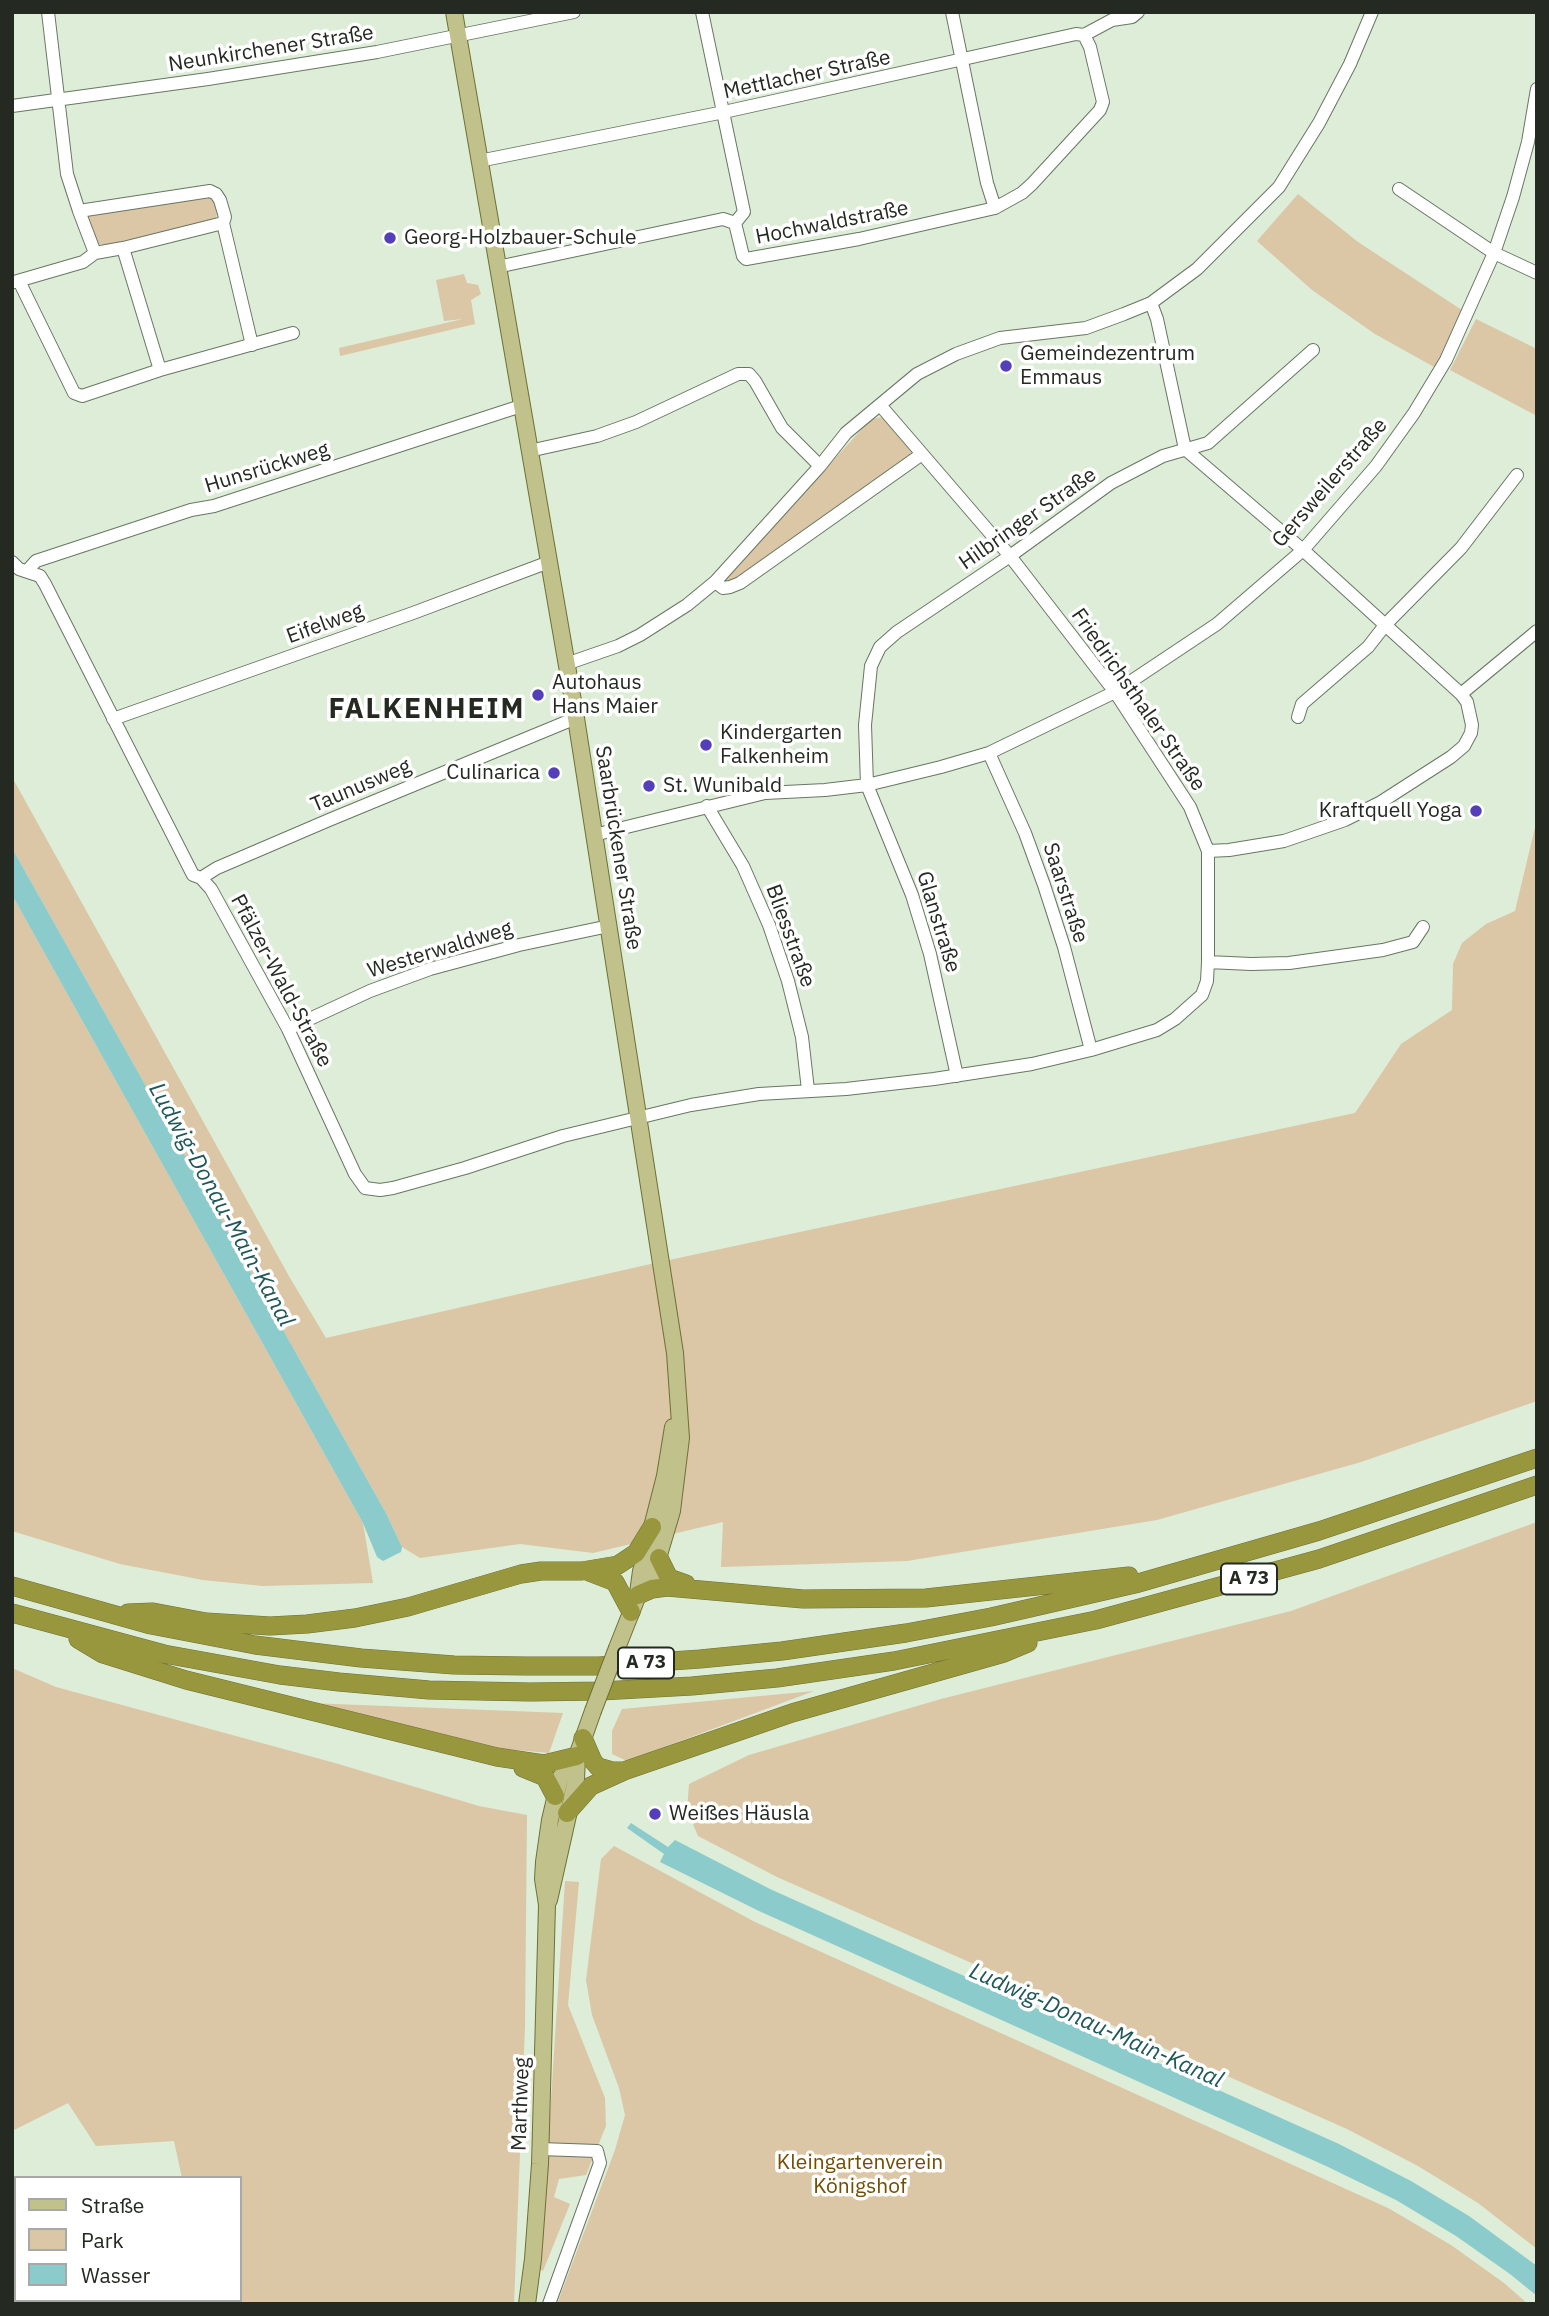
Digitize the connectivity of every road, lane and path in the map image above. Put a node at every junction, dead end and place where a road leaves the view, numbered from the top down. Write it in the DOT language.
graph roads {
  1 [pos="48,12"];
  2 [pos="454,12"];
  3 [pos="574,12"];
  4 [pos="702,12"];
  5 [pos="952,12"];
  6 [pos="1138,12"];
  7 [pos="1372,12"];
  8 [pos="1084,35"];
  9 [pos="458,36"];
  10 [pos="961,61"];
  11 [pos="1537,89"];
  12 [pos="58,99"];
  13 [pos="12,106"];
  14 [pos="724,113"];
  15 [pos="1532,143"];
  16 [pos="479,161"];
  17 [pos="1399,189"];
  18 [pos="995,208"];
  19 [pos="79,211"];
  20 [pos="223,223"];
  21 [pos="735,223"];
  22 [pos="123,248"];
  23 [pos="95,253"];
  24 [pos="1494,253"];
  25 [pos="497,267"];
  26 [pos="1537,273"];
  27 [pos="16,282"];
  28 [pos="1151,303"];
  29 [pos="293,333"];
  30 [pos="252,345"];
  31 [pos="1313,350"];
  32 [pos="160,370"];
  33 [pos="880,405"];
  34 [pos="521,406"];
  35 [pos="1185,449"];
  36 [pos="529,451"];
  37 [pos="922,454"];
  38 [pos="820,466"];
  39 [pos="1517,475"];
  40 [pos="1303,550"];
  41 [pos="1010,556"];
  42 [pos="12,562"];
  43 [pos="549,562"];
  44 [pos="27,571"];
  45 [pos="715,582"];
  46 [pos="1386,624"];
  47 [pos="1537,631"];
  48 [pos="566,664"];
  49 [pos="1115,692"];
  50 [pos="1461,694"];
  51 [pos="1298,717"];
  52 [pos="576,718"];
  53 [pos="113,719"];
  54 [pos="989,753"];
  55 [pos="867,785"];
  56 [pos="707,806"];
  57 [pos="594,835"];
  58 [pos="1208,850"];
  59 [pos="201,878"];
  60 [pos="609,926"];
  61 [pos="1423,927"];
  62 [pos="1208,962"];
  63 [pos="288,1029"];
  64 [pos="1091,1050"];
  65 [pos="957,1076"];
  66 [pos="808,1090"];
  67 [pos="639,1117"];
  68 [pos="678,1402"];
  69 [pos="1537,1458"];
  70 [pos="1537,1485"];
  71 [pos="652,1527"];
  72 [pos="659,1558"];
  73 [pos="582,1571"];
  74 [pos="1178,1572"];
  75 [pos="12,1586"];
  76 [pos="699,1589"];
  77 [pos="634,1604"];
  78 [pos="12,1613"];
  79 [pos="110,1615"];
  80 [pos="1067,1626"];
  81 [pos="60,1628"];
  82 [pos="583,1738"];
  83 [pos="577,1756"];
  84 [pos="497,1757"];
  85 [pos="624,1771"];
  86 [pos="555,1796"];
  87 [pos="561,1819"];
  88 [pos="540,2149"];
  89 [pos="527,2304"];
  90 [pos="549,2304"];
  1 -- 12 [label="street"];
  2 -- 9 [label="main road, Saarbrückener Straße"];
  3 -- 9 [label="street, Neunkirchener Straße"];
  4 -- 14 [label="street"];
  5 -- 10 [label="street"];
  6 -- 8 [label="street, Mettlacher Straße"];
  7 -- 28 [label="street"];
  8 -- 10 [label="street, Mettlacher Straße"];
  8 -- 18 [label="street, Hochwaldstraße"];
  9 -- 12 [label="street, Neunkirchener Straße"];
  9 -- 16 [label="main road, Saarbrückener Straße"];
  10 -- 14 [label="street, Mettlacher Straße"];
  10 -- 18 [label="street"];
  11 -- 15 [label="street, Gersweilerstraße"];
  12 -- 13 [label="street, Neunkirchener Straße"];
  12 -- 19 [label="street"];
  14 -- 16 [label="street, Mettlacher Straße"];
  14 -- 21 [label="street"];
  15 -- 24 [label="street, Gersweilerstraße"];
  16 -- 25 [label="main road, Saarbrückener Straße"];
  17 -- 24 [label="street"];
  18 -- 21 [label="street, Hochwaldstraße"];
  19 -- 20 [label="street"];
  19 -- 23 [label="street"];
  20 -- 22 [label="street"];
  20 -- 30 [label="street"];
  21 -- 25 [label="street, Hochwaldstraße"];
  22 -- 23 [label="street"];
  22 -- 32 [label="street"];
  23 -- 27 [label="street"];
  24 -- 26 [label="street"];
  24 -- 40 [label="street, Gersweilerstraße"];
  25 -- 34 [label="main road, Saarbrückener Straße"];
  27 -- 32 [label="street"];
  28 -- 33 [label="street"];
  28 -- 35 [label="street"];
  29 -- 30 [label="street"];
  30 -- 32 [label="street"];
  31 -- 35 [label="street, Hilbringer Straße"];
  33 -- 37 [label="street, Friedrichsthaler Straße"];
  33 -- 38 [label="street"];
  34 -- 36 [label="main road, Saarbrückener Straße"];
  34 -- 44 [label="street, Hunsrückweg"];
  35 -- 40 [label="street"];
  35 -- 41 [label="street, Hilbringer Straße"];
  36 -- 38 [label="street"];
  36 -- 43 [label="main road, Saarbrückener Straße"];
  37 -- 41 [label="street, Friedrichsthaler Straße"];
  37 -- 45 [label="street"];
  38 -- 45 [label="street"];
  39 -- 46 [label="street"];
  40 -- 46 [label="street"];
  40 -- 49 [label="street, Gersweilerstraße"];
  41 -- 49 [label="street, Friedrichsthaler Straße"];
  41 -- 55 [label="street, Hilbringer Straße"];
  42 -- 44 [label="street, Pfälzer-Wald-Straße"];
  43 -- 48 [label="main road, Saarbrückener Straße"];
  43 -- 53 [label="street, Eifelweg"];
  44 -- 53 [label="street, Pfälzer-Wald-Straße"];
  45 -- 48 [label="street"];
  46 -- 50 [label="street"];
  46 -- 51 [label="street"];
  47 -- 50 [label="street"];
  48 -- 52 [label="main road, Saarbrückener Straße"];
  49 -- 54 [label="street, Gersweilerstraße"];
  49 -- 58 [label="street, Friedrichsthaler Straße"];
  50 -- 58 [label="street"];
  52 -- 57 [label="main road, Saarbrückener Straße"];
  52 -- 59 [label="street, Taunusweg"];
  53 -- 59 [label="street, Pfälzer-Wald-Straße"];
  54 -- 55 [label="street, Gersweilerstraße"];
  54 -- 64 [label="street, Saarstraße"];
  55 -- 56 [label="street, Gersweilerstraße"];
  55 -- 65 [label="street, Glanstraße"];
  56 -- 57 [label="street, Gersweilerstraße"];
  56 -- 66 [label="street, Bliesstraße"];
  57 -- 60 [label="main road, Saarbrückener Straße"];
  58 -- 62 [label="street, Friedrichsthaler Straße"];
  59 -- 63 [label="street, Pfälzer-Wald-Straße"];
  60 -- 63 [label="street, Westerwaldweg"];
  60 -- 67 [label="main road, Saarbrückener Straße"];
  61 -- 62 [label="street"];
  62 -- 64 [label="street, Friedrichsthaler Straße"];
  63 -- 67 [label="street, Pfälzer-Wald-Straße"];
  64 -- 65 [label="street, Friedrichsthaler Straße"];
  65 -- 66 [label="street, Friedrichsthaler Straße"];
  66 -- 67 [label="street, Friedrichsthaler Straße"];
  67 -- 68 [label="main road, Saarbrückener Straße"];
  68 -- 71 [label="main road, Saarbrückener Straße"];
  68 -- 72 [label="main road, Saarbrückener Straße"];
  69 -- 74 [label="highway, A 73"];
  70 -- 80 [label="highway, A 73"];
  71 -- 73 [label="highway, A 73"];
  71 -- 77 [label="main road, Saarbrückener Straße"];
  72 -- 76 [label="highway"];
  72 -- 77 [label="main road, Saarbrückener Straße"];
  73 -- 77 [label="highway, A 73"];
  73 -- 79 [label="highway, A 73"];
  74 -- 76 [label="highway"];
  74 -- 79 [label="highway, A 73"];
  75 -- 79 [label="highway, A 73"];
  76 -- 77 [label="highway"];
  77 -- 82 [label="main road, Marthweg, bridge"];
  78 -- 81 [label="highway, A 73"];
  80 -- 81 [label="highway, A 73"];
  80 -- 85 [label="highway, A 73"];
  81 -- 84 [label="highway"];
  82 -- 83 [label="main road, Marthweg"];
  82 -- 85 [label="highway"];
  83 -- 84 [label="highway"];
  83 -- 86 [label="main road, Marthweg"];
  83 -- 87 [label="main road, Marthweg"];
  84 -- 86 [label="highway"];
  85 -- 87 [label="highway, A 73"];
  86 -- 87 [label="main road, Marthweg"];
  87 -- 88 [label="main road, Marthweg"];
  88 -- 89 [label="main road, Marthweg"];
  88 -- 90 [label="street"];
}
